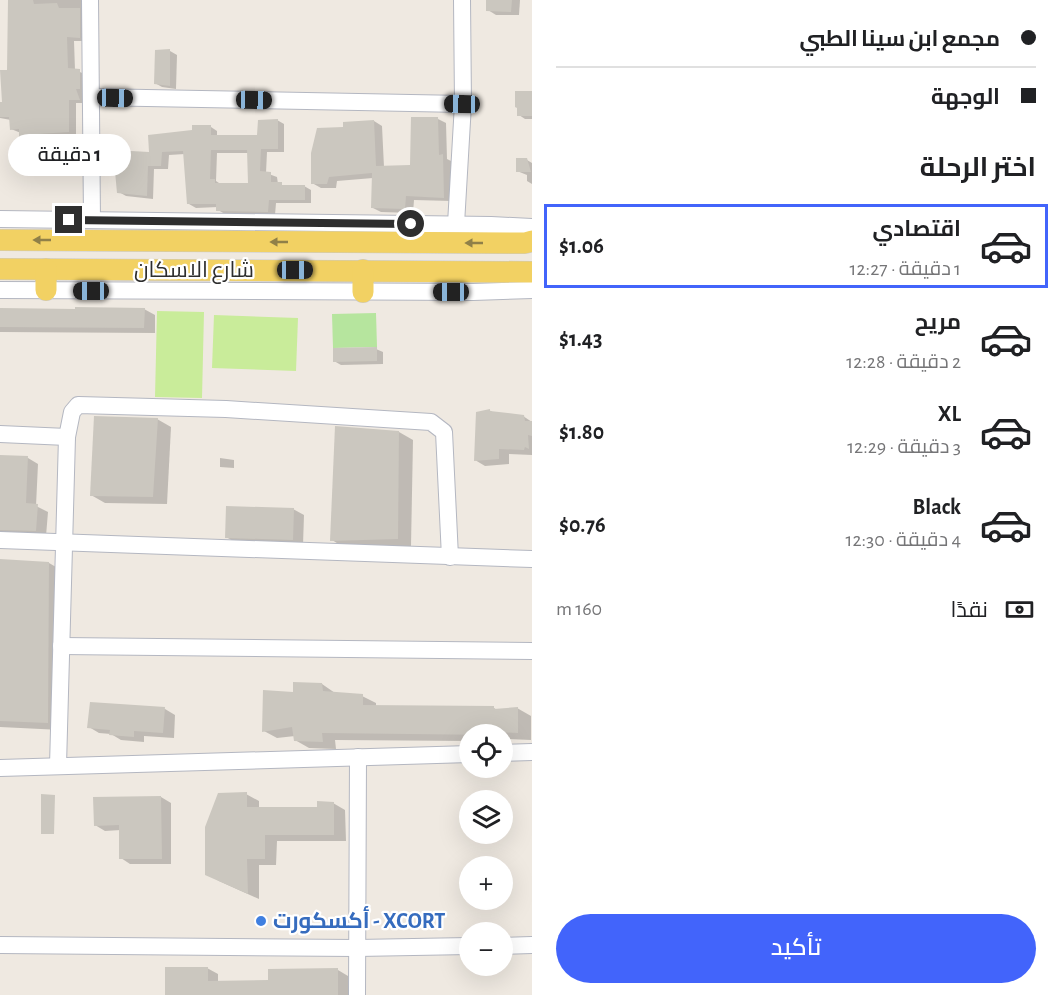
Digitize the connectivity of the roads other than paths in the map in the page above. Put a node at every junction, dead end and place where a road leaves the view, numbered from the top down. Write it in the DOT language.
graph roads {
  1 [pos="90,0"];
  2 [pos="462,0"];
  3 [pos="92,97"];
  4 [pos="462,104"];
  5 [pos="0,219"];
  6 [pos="92,220"];
  7 [pos="532,227"];
  8 [pos="167,232"];
  9 [pos="451,233"];
  10 [pos="0,240"];
  11 [pos="532,241"];
  12 [pos="407,242"];
  13 [pos="0,269"];
  14 [pos="363,270"];
  15 [pos="410,271"];
  16 [pos="447,271"];
  17 [pos="532,272"];
  18 [pos="46,280"];
  19 [pos="0,290"];
  20 [pos="532,290"];
  21 [pos="363,292"];
  22 [pos="0,434"];
  23 [pos="68,437"];
  24 [pos="0,540"];
  25 [pos="64,543"];
  26 [pos="450,557"];
  27 [pos="532,560"];
  28 [pos="62,646"];
  29 [pos="532,651"];
  30 [pos="532,752"];
  31 [pos="513,753"];
  32 [pos="459,754"];
  33 [pos="358,757"];
  34 [pos="58,766"];
  35 [pos="0,768"];
  36 [pos="0,945"];
  37 [pos="532,945"];
  38 [pos="459,946"];
  39 [pos="513,946"];
  40 [pos="357,948"];
  41 [pos="357,995"];
  1 -- 3 [label="street"];
  2 -- 4 [label="street"];
  3 -- 4 [label="street"];
  3 -- 6 [label="street"];
  4 -- 9 [label="street"];
  5 -- 6 [label="street"];
  6 -- 8 [label="street"];
  7 -- 9 [label="street"];
  8 -- 9 [label="street"];
  8 -- 10 [label="main road, شارع الاسكان, one-way"];
  12 -- 8 [label="main road, شارع الاسكان, one-way"];
  11 -- 9 [label="main road, شارع الاسكان, one-way"];
  9 -- 12 [label="main road, شارع الاسكان"];
  9 -- 16 [label="main road"];
  12 -- 15 [label="main road"];
  13 -- 18 [label="main road, شارع الاسكان"];
  14 -- 15 [label="main road, شارع الاسكان"];
  14 -- 18 [label="main road, شارع الاسكان"];
  14 -- 21 [label="main road"];
  15 -- 16 [label="main road, شارع الاسكان"];
  16 -- 17 [label="main road, شارع الاسكان"];
  18 -- 19 [label="street"];
  18 -- 21 [label="street"];
  20 -- 21 [label="street"];
  22 -- 23 [label="street"];
  23 -- 25 [label="street"];
  23 -- 26 [label="street"];
  24 -- 25 [label="street"];
  25 -- 26 [label="street"];
  25 -- 28 [label="street"];
  26 -- 27 [label="street"];
  28 -- 29 [label="street"];
  28 -- 34 [label="street"];
  30 -- 31 [label="street"];
  32 -- 33 [label="street"];
  33 -- 34 [label="street"];
  33 -- 40 [label="street"];
  34 -- 35 [label="street"];
  36 -- 40 [label="street"];
  37 -- 39 [label="street"];
  38 -- 40 [label="street"];
  40 -- 41 [label="street"];
}
